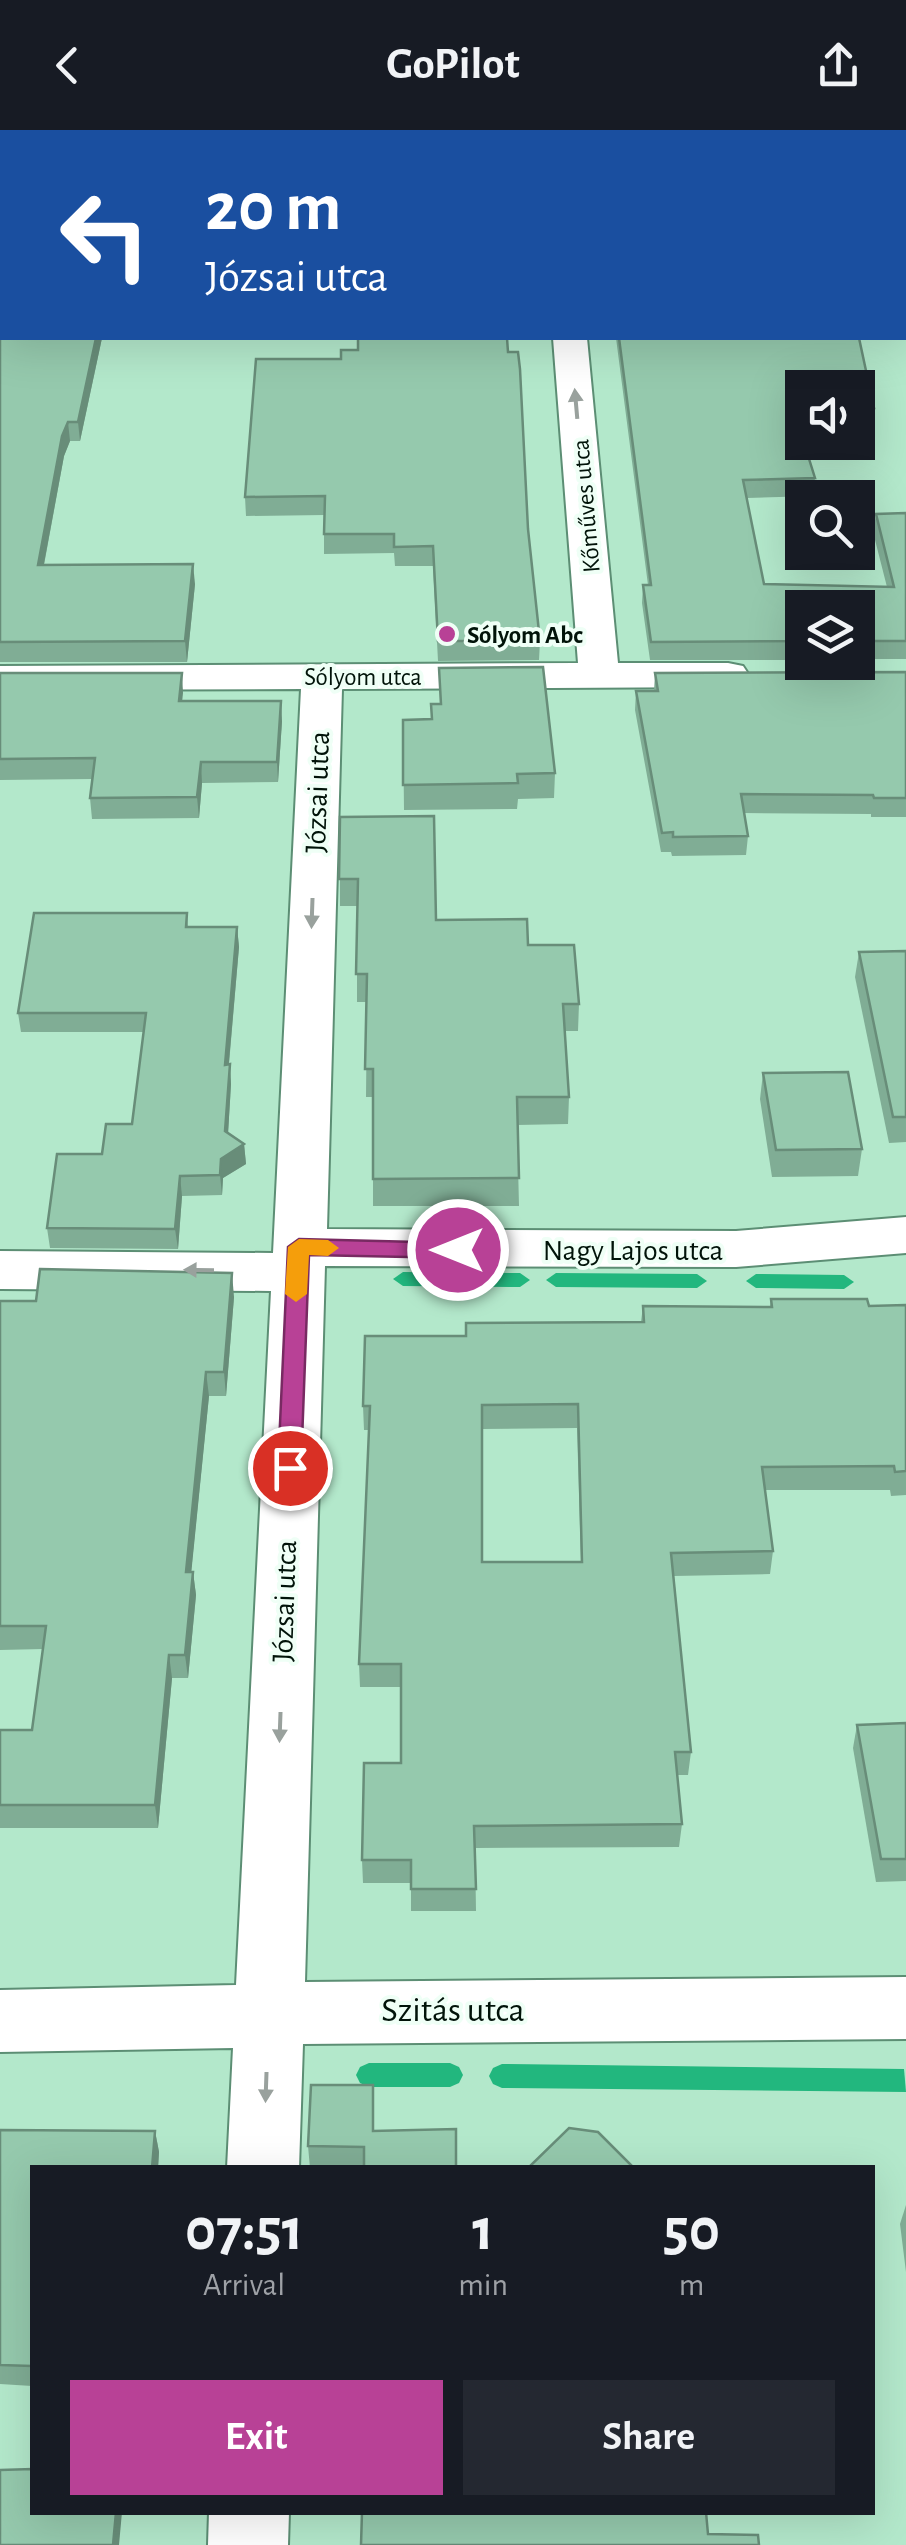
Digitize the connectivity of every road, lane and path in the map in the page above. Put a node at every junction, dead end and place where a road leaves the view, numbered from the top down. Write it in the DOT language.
graph roads {
  1 [pos="570,340"];
  2 [pos="599,675"];
  3 [pos="772,675"];
  4 [pos="322,676"];
  5 [pos="0,678"];
  6 [pos="906,1234"];
  7 [pos="298,1260"];
  8 [pos="0,1270"];
  9 [pos="906,2008"];
  10 [pos="269,2014"];
  11 [pos="0,2020"];
  12 [pos="263,2165"];
  13 [pos="250,2515"];
  14 [pos="248,2545"];
  2 -- 1 [label="street, Kőműves utca, one-way"];
  2 -- 3 [label="street, Sólyom utca"];
  2 -- 4 [label="street, Sólyom utca"];
  4 -- 5 [label="street, Sólyom utca"];
  4 -- 7 [label="street, Józsai utca, one-way"];
  6 -- 7 [label="street, Nagy Lajos utca"];
  7 -- 8 [label="street, Nagy Lajos utca, one-way"];
  7 -- 10 [label="street, Józsai utca, one-way"];
  9 -- 10 [label="street, Szitás utca"];
  10 -- 11 [label="street, Szitás utca"];
  10 -- 12 [label="street, Józsai utca, one-way"];
  13 -- 14 [label="street"];
}
